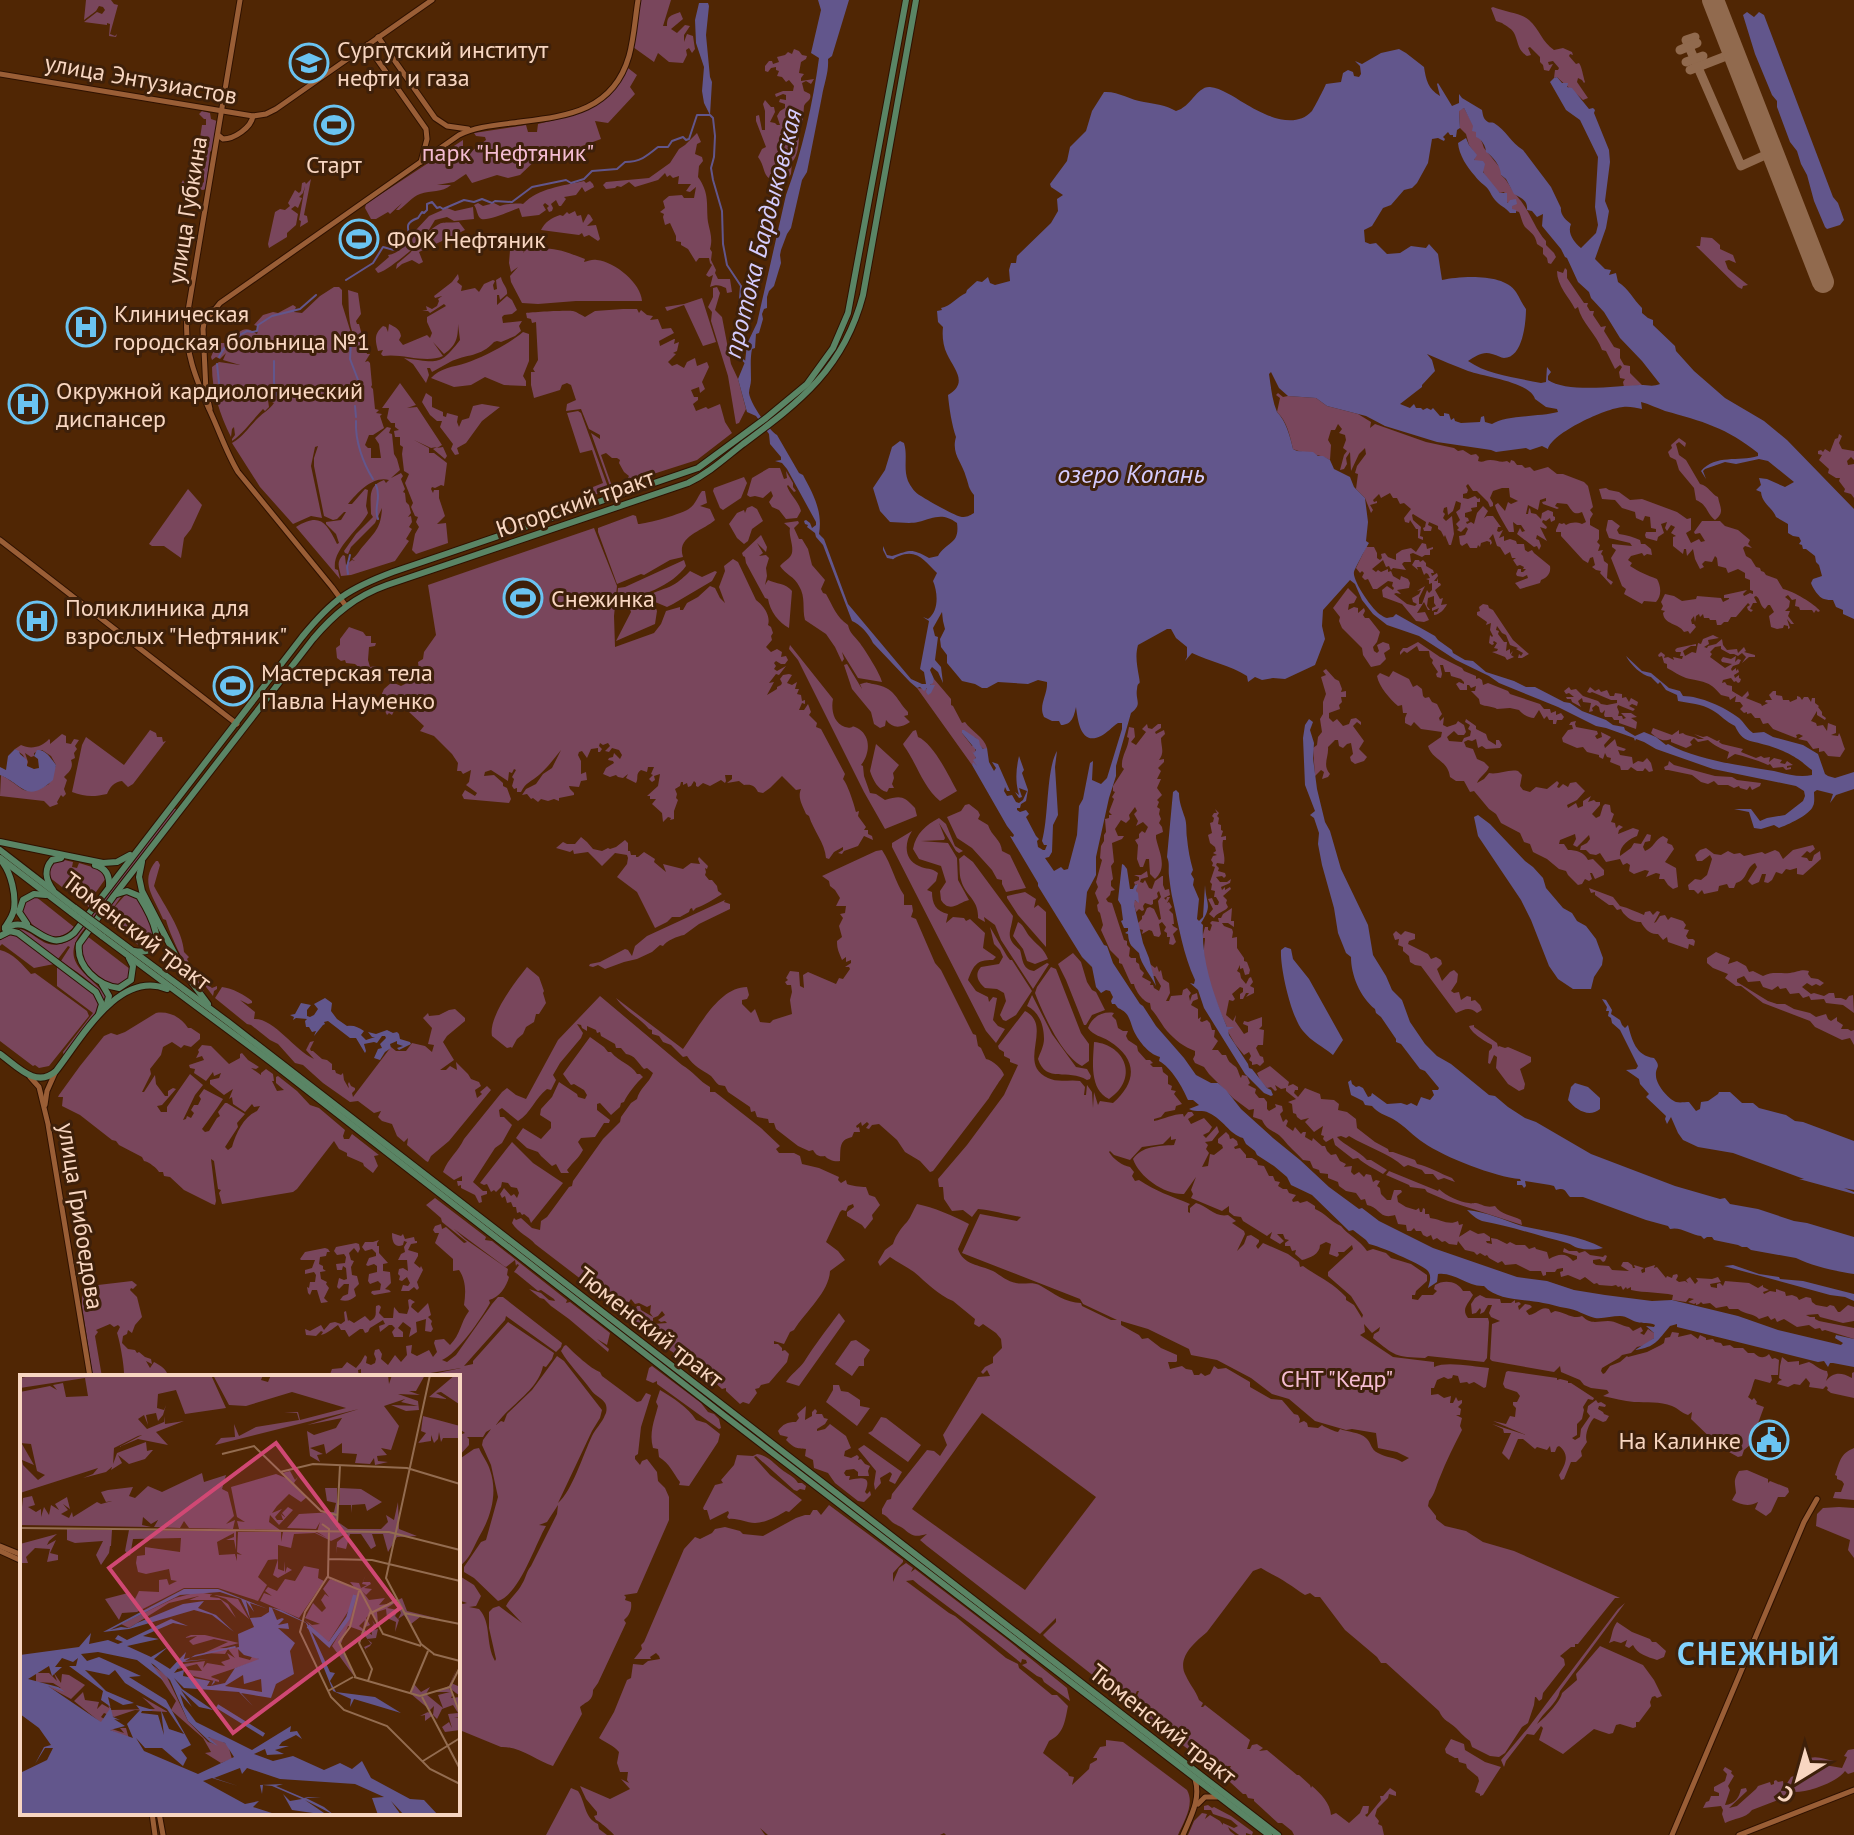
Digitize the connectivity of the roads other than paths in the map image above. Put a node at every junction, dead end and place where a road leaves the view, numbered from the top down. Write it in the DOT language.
graph roads {
  1 [pos="240,0"];
  2 [pos="432,0"];
  3 [pos="638,0"];
  4 [pos="906,0"];
  5 [pos="916,0"];
  6 [pos="378,37"];
  7 [pos="367,45"];
  8 [pos="0,74"];
  9 [pos="221,110"];
  10 [pos="253,116"];
  11 [pos="473,129"];
  12 [pos="218,134"];
  13 [pos="421,163"];
  14 [pos="189,307"];
  15 [pos="213,310"];
  16 [pos="198,325"];
  17 [pos="186,331"];
  18 [pos="203,346"];
  19 [pos="188,349"];
  20 [pos="794,400"];
  21 [pos="210,409"];
  22 [pos="744,439"];
  23 [pos="693,471"];
  24 [pos="697,479"];
  25 [pos="0,540"];
  26 [pos="340,597"];
  27 [pos="346,606"];
  28 [pos="236,723"];
  29 [pos="246,728"];
  30 [pos="0,842"];
  31 [pos="142,845"];
  32 [pos="0,850"];
  33 [pos="144,858"];
  34 [pos="0,859"];
  35 [pos="52,893"];
  36 [pos="110,893"];
  37 [pos="36,932"];
  38 [pos="2,933"];
  39 [pos="125,950"];
  40 [pos="100,981"];
  41 [pos="184,998"];
  42 [pos="104,1010"];
  43 [pos="97,1017"];
  44 [pos="228,1022"];
  45 [pos="0,1054"];
  46 [pos="56,1071"];
  47 [pos="30,1076"];
  48 [pos="45,1110"];
  49 [pos="90,1375"];
  50 [pos="1817,1499"];
  51 [pos="0,1548"];
  52 [pos="20,1557"];
  53 [pos="1195,1778"];
  54 [pos="1854,1790"];
  55 [pos="1221,1798"];
  56 [pos="1193,1811"];
  57 [pos="152,1815"];
  58 [pos="159,1815"];
  59 [pos="155,1835"];
  60 [pos="163,1835"];
  61 [pos="1183,1835"];
  62 [pos="1269,1835"];
  63 [pos="1278,1835"];
  64 [pos="1672,1835"];
  65 [pos="1739,1835"];
  1 -- 9 [label="main road, улица Губкина"];
  2 -- 6 [label="main road, улица Энтузиастов"];
  3 -- 11 [label="main road"];
  4 -- 20 [label="main road, Югорский тракт"];
  5 -- 20 [label="main road, Югорский тракт"];
  6 -- 7 [label="main road, улица Энтузиастов"];
  6 -- 11 [label="main road"];
  7 -- 10 [label="main road, улица Энтузиастов"];
  7 -- 13 [label="main road"];
  8 -- 9 [label="main road, улица Энтузиастов"];
  9 -- 10 [label="main road, улица Энтузиастов"];
  9 -- 12 [label="main road, улица Губкина"];
  10 -- 12 [label="main road"];
  11 -- 13 [label="main road"];
  12 -- 14 [label="main road, улица Губкина"];
  13 -- 15 [label="main road"];
  14 -- 15 [label="main road"];
  14 -- 17 [label="main road, улица Губкина"];
  15 -- 16 [label="main road"];
  16 -- 17 [label="main road"];
  16 -- 18 [label="main road"];
  17 -- 19 [label="main road, улица Губкина"];
  18 -- 19 [label="main road"];
  18 -- 21 [label="main road"];
  19 -- 21 [label="main road, улица Губкина"];
  20 -- 22 [label="main road, Югорский тракт"];
  21 -- 26 [label="main road"];
  22 -- 23 [label="main road, Югорский тракт"];
  22 -- 24 [label="main road, Югорский тракт"];
  23 -- 24 [label="main road"];
  23 -- 26 [label="main road, Югорский тракт"];
  24 -- 27 [label="main road, Югорский тракт"];
  25 -- 28 [label="main road"];
  26 -- 27 [label="main road"];
  26 -- 28 [label="main road, Югорский тракт"];
  27 -- 29 [label="main road, Югорский тракт"];
  28 -- 29 [label="main road"];
  28 -- 31 [label="main road, Югорский тракт"];
  29 -- 33 [label="main road, Югорский тракт"];
  30 -- 31 [label="main road"];
  31 -- 36 [label="main road, Югорский тракт"];
  32 -- 35 [label="main road, Тюменский тракт"];
  33 -- 36 [label="main road, Югорский тракт"];
  33 -- 44 [label="main road"];
  34 -- 35 [label="main road, Тюменский тракт"];
  34 -- 38 [label="main road"];
  35 -- 36 [label="main road"];
  35 -- 37 [label="main road"];
  35 -- 39 [label="main road, Тюменский тракт, bridge"];
  36 -- 37 [label="main road, Югорский тракт"];
  36 -- 39 [label="main road"];
  36 -- 40 [label="main road, Югорский тракт"];
  37 -- 38 [label="main road"];
  38 -- 43 [label="main road"];
  39 -- 40 [label="main road"];
  39 -- 41 [label="main road, Тюменский тракт"];
  39 -- 44 [label="main road, Тюменский тракт"];
  40 -- 42 [label="main road"];
  41 -- 42 [label="main road"];
  41 -- 53 [label="main road, Тюменский тракт"];
  42 -- 43 [label="main road"];
  43 -- 46 [label="main road"];
  44 -- 63 [label="main road, Тюменский тракт"];
  45 -- 47 [label="main road"];
  46 -- 47 [label="main road"];
  46 -- 48 [label="main road"];
  47 -- 48 [label="main road"];
  48 -- 49 [label="main road, улица Грибоедова"];
  50 -- 64 [label="main road"];
  51 -- 52 [label="main road"];
  53 -- 55 [label="main road, Тюменский тракт"];
  53 -- 56 [label="main road"];
  54 -- 65 [label="main road"];
  55 -- 56 [label="main road"];
  55 -- 62 [label="main road, Тюменский тракт"];
  56 -- 61 [label="main road"];
  57 -- 59 [label="main road"];
  58 -- 60 [label="main road"];
}
